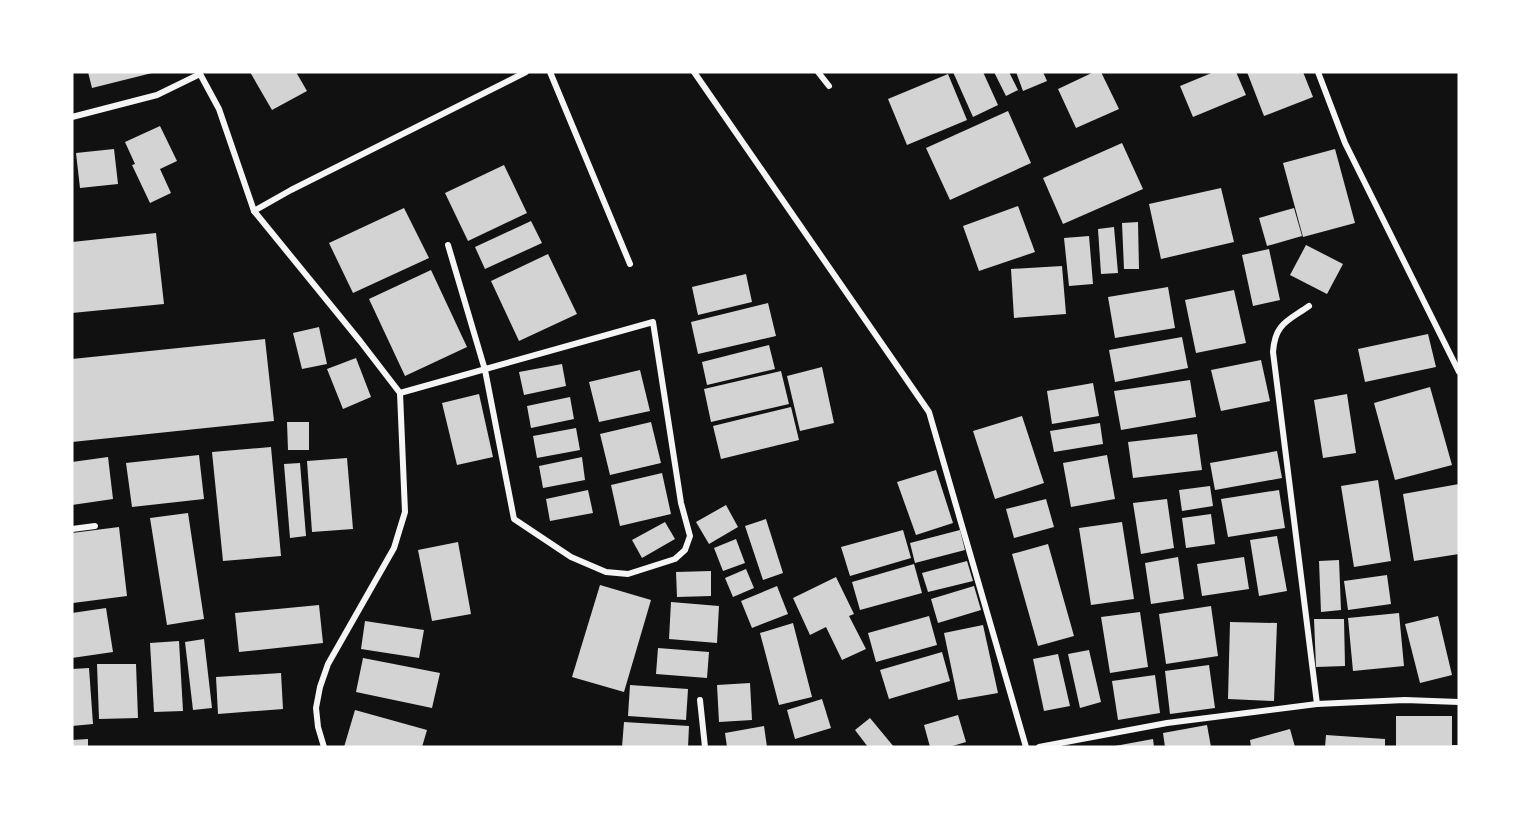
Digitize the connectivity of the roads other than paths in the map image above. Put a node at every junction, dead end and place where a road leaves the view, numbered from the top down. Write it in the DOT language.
graph roads {
  1 [pos="526,72"];
  2 [pos="550,72"];
  3 [pos="694,72"];
  4 [pos="818,72"];
  5 [pos="1318,72"];
  6 [pos="199,73"];
  7 [pos="829,86"];
  8 [pos="72,117"];
  9 [pos="254,212"];
  10 [pos="448,245"];
  11 [pos="630,264"];
  12 [pos="1309,306"];
  13 [pos="485,370"];
  14 [pos="1459,372"];
  15 [pos="399,393"];
  16 [pos="95,526"];
  17 [pos="72,529"];
  18 [pos="700,700"];
  19 [pos="1459,702"];
  20 [pos="1317,704"];
  21 [pos="324,747"];
  22 [pos="705,747"];
  23 [pos="1026,747"];
  24 [pos="1039,747"];
  1 -- 9 [label="street"];
  2 -- 11 [label="street"];
  3 -- 23 [label="street"];
  4 -- 7 [label="street"];
  5 -- 14 [label="street"];
  6 -- 8 [label="street"];
  6 -- 9 [label="street"];
  9 -- 15 [label="street"];
  10 -- 13 [label="street"];
  12 -- 20 [label="street"];
  13 -- 13 [label="street"];
  13 -- 15 [label="street"];
  15 -- 21 [label="street"];
  16 -- 17 [label="street"];
  18 -- 22 [label="street"];
  19 -- 20 [label="street"];
  20 -- 24 [label="street"];
}
